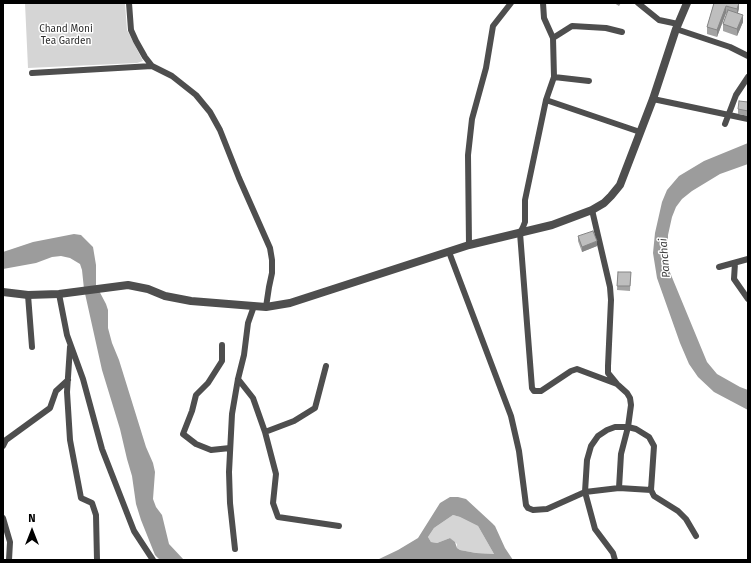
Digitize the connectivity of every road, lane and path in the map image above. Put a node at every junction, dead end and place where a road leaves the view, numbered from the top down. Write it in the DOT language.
graph roads {
  1 [pos="129,3"];
  2 [pos="511,3"];
  3 [pos="543,3"];
  4 [pos="638,3"];
  5 [pos="685,4"];
  6 [pos="677,27"];
  7 [pos="622,32"];
  8 [pos="553,38"];
  9 [pos="748,56"];
  10 [pos="152,66"];
  11 [pos="32,73"];
  12 [pos="554,77"];
  13 [pos="748,78"];
  14 [pos="589,81"];
  15 [pos="653,99"];
  16 [pos="546,100"];
  17 [pos="729,114"];
  18 [pos="748,119"];
  19 [pos="725,124"];
  20 [pos="640,132"];
  21 [pos="592,210"];
  22 [pos="520,233"];
  23 [pos="469,245"];
  24 [pos="449,252"];
  25 [pos="748,259"];
  26 [pos="735,263"];
  27 [pos="719,267"];
  28 [pos="3,292"];
  29 [pos="59,294"];
  30 [pos="28,295"];
  31 [pos="748,299"];
  32 [pos="254,306"];
  33 [pos="266,307"];
  34 [pos="71,345"];
  35 [pos="222,345"];
  36 [pos="32,347"];
  37 [pos="326,366"];
  38 [pos="238,379"];
  39 [pos="68,380"];
  40 [pos="617,384"];
  41 [pos="628,427"];
  42 [pos="265,432"];
  43 [pos="3,446"];
  44 [pos="230,448"];
  45 [pos="619,488"];
  46 [pos="651,490"];
  47 [pos="586,492"];
  48 [pos="3,518"];
  49 [pos="339,526"];
  50 [pos="696,536"];
  51 [pos="235,549"];
  52 [pos="9,560"];
  53 [pos="97,560"];
  54 [pos="153,560"];
  55 [pos="614,560"];
  1 -- 10 [label="street"];
  2 -- 23 [label="street"];
  3 -- 8 [label="street"];
  4 -- 6 [label="street"];
  5 -- 6 [label="street"];
  6 -- 9 [label="street"];
  6 -- 15 [label="street"];
  7 -- 8 [label="street"];
  8 -- 12 [label="street"];
  10 -- 11 [label="street"];
  10 -- 33 [label="street"];
  12 -- 14 [label="street"];
  12 -- 16 [label="street"];
  13 -- 17 [label="street"];
  15 -- 17 [label="street"];
  15 -- 20 [label="street"];
  16 -- 20 [label="street"];
  16 -- 22 [label="street"];
  17 -- 18 [label="street"];
  17 -- 19 [label="street"];
  20 -- 21 [label="street"];
  21 -- 22 [label="street"];
  21 -- 40 [label="street"];
  22 -- 23 [label="street"];
  22 -- 40 [label="street"];
  23 -- 24 [label="street"];
  24 -- 33 [label="street"];
  24 -- 47 [label="street"];
  25 -- 26 [label="street"];
  26 -- 27 [label="street"];
  26 -- 31 [label="street"];
  28 -- 30 [label="street"];
  29 -- 30 [label="street"];
  29 -- 32 [label="street"];
  29 -- 34 [label="street"];
  30 -- 36 [label="street"];
  32 -- 33 [label="street"];
  32 -- 38 [label="street"];
  34 -- 39 [label="street"];
  34 -- 54 [label="street"];
  35 -- 44 [label="street"];
  37 -- 42 [label="street"];
  38 -- 42 [label="street"];
  38 -- 44 [label="street"];
  39 -- 43 [label="street"];
  39 -- 53 [label="street"];
  40 -- 41 [label="street"];
  41 -- 45 [label="street"];
  41 -- 46 [label="street"];
  41 -- 47 [label="street"];
  42 -- 49 [label="street"];
  44 -- 51 [label="street"];
  45 -- 46 [label="street"];
  45 -- 47 [label="street"];
  46 -- 50 [label="street"];
  47 -- 55 [label="street"];
  48 -- 52 [label="street"];
}
